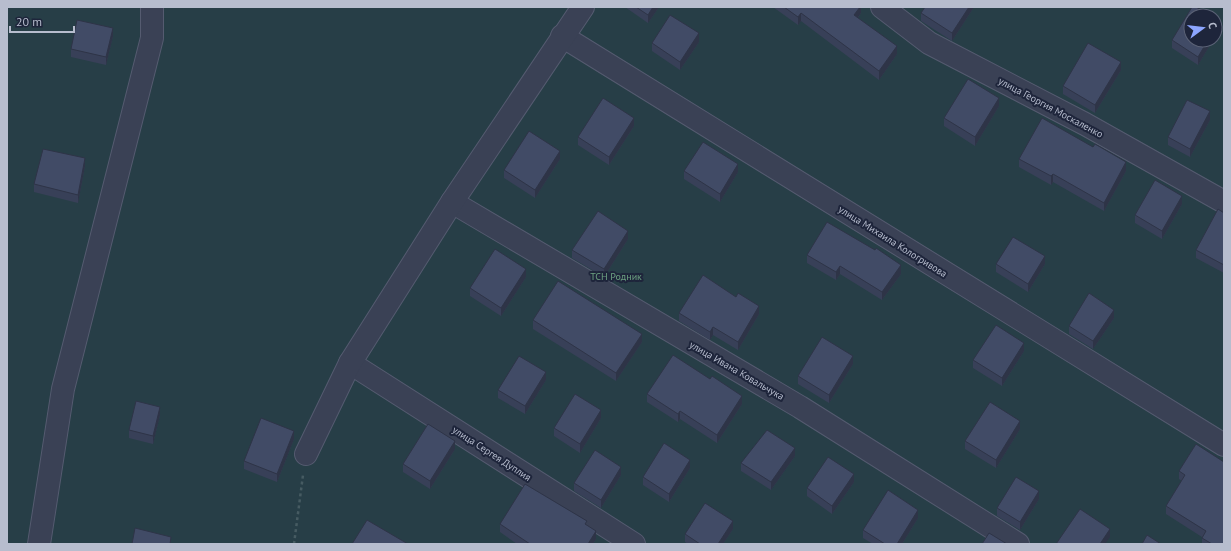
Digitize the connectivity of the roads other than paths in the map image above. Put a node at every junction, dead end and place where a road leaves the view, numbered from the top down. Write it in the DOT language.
graph roads {
  1 [pos="152,7"];
  2 [pos="583,7"];
  3 [pos="882,7"];
  4 [pos="562,36"];
  5 [pos="452,202"];
  6 [pos="1224,202"];
  7 [pos="350,362"];
  8 [pos="1224,445"];
  9 [pos="306,454"];
  10 [pos="38,544"];
  11 [pos="634,544"];
  12 [pos="1018,544"];
  1 -- 10 [label="street"];
  2 -- 4 [label="street"];
  3 -- 6 [label="street, улица Георгия Москаленко"];
  4 -- 5 [label="street"];
  4 -- 8 [label="street, улица Михаила Кологривова"];
  5 -- 7 [label="street"];
  5 -- 12 [label="street, улица Ивана Ковальчука"];
  7 -- 9 [label="street"];
  7 -- 11 [label="street, улица Сергея Дуплия"];
}
